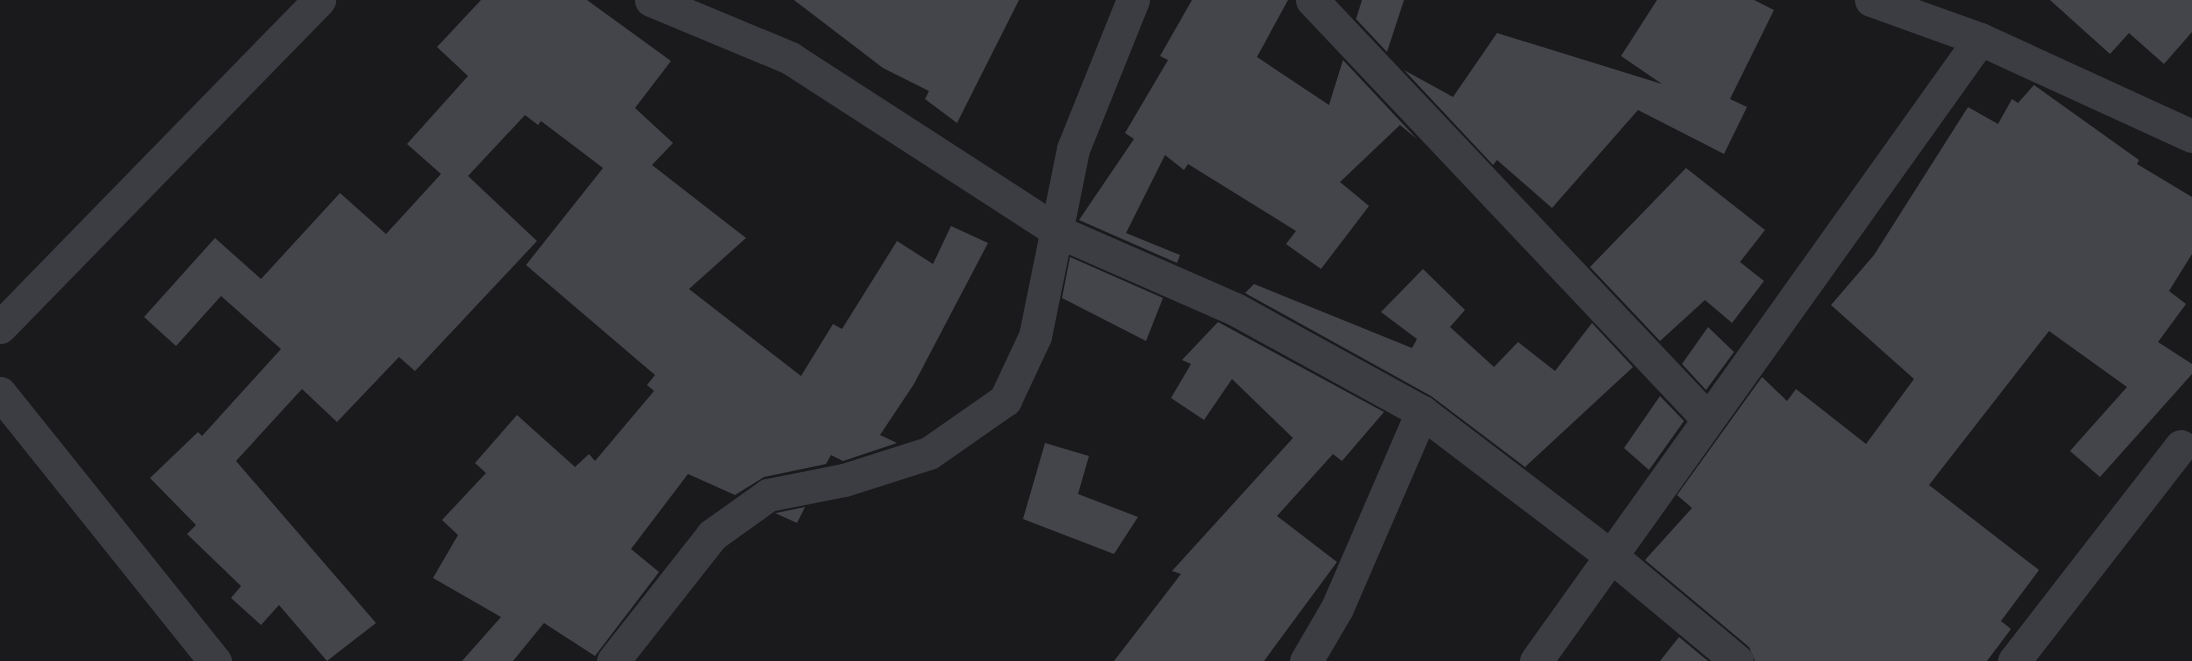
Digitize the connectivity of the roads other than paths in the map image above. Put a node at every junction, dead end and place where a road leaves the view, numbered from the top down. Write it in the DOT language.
graph roads {
  1 [pos="319,0"];
  2 [pos="651,0"];
  3 [pos="1133,0"];
  4 [pos="1312,0"];
  5 [pos="1870,0"];
  6 [pos="1980,39"];
  7 [pos="2192,136"];
  8 [pos="1057,231"];
  9 [pos="0,327"];
  10 [pos="0,393"];
  11 [pos="1422,412"];
  12 [pos="1708,418"];
  13 [pos="2181,446"];
  14 [pos="1610,555"];
  15 [pos="215,661"];
  16 [pos="613,661"];
  17 [pos="1306,661"];
  18 [pos="1536,661"];
  19 [pos="1737,661"];
  20 [pos="2014,661"];
  1 -- 9 [label="street"];
  2 -- 8 [label="street"];
  3 -- 8 [label="street"];
  4 -- 12 [label="street"];
  5 -- 6 [label="street"];
  6 -- 7 [label="street"];
  6 -- 12 [label="street"];
  8 -- 11 [label="street"];
  8 -- 16 [label="street"];
  10 -- 15 [label="street"];
  11 -- 14 [label="street"];
  11 -- 17 [label="street"];
  12 -- 14 [label="street"];
  13 -- 20 [label="street"];
  14 -- 18 [label="street"];
  14 -- 19 [label="street"];
}
